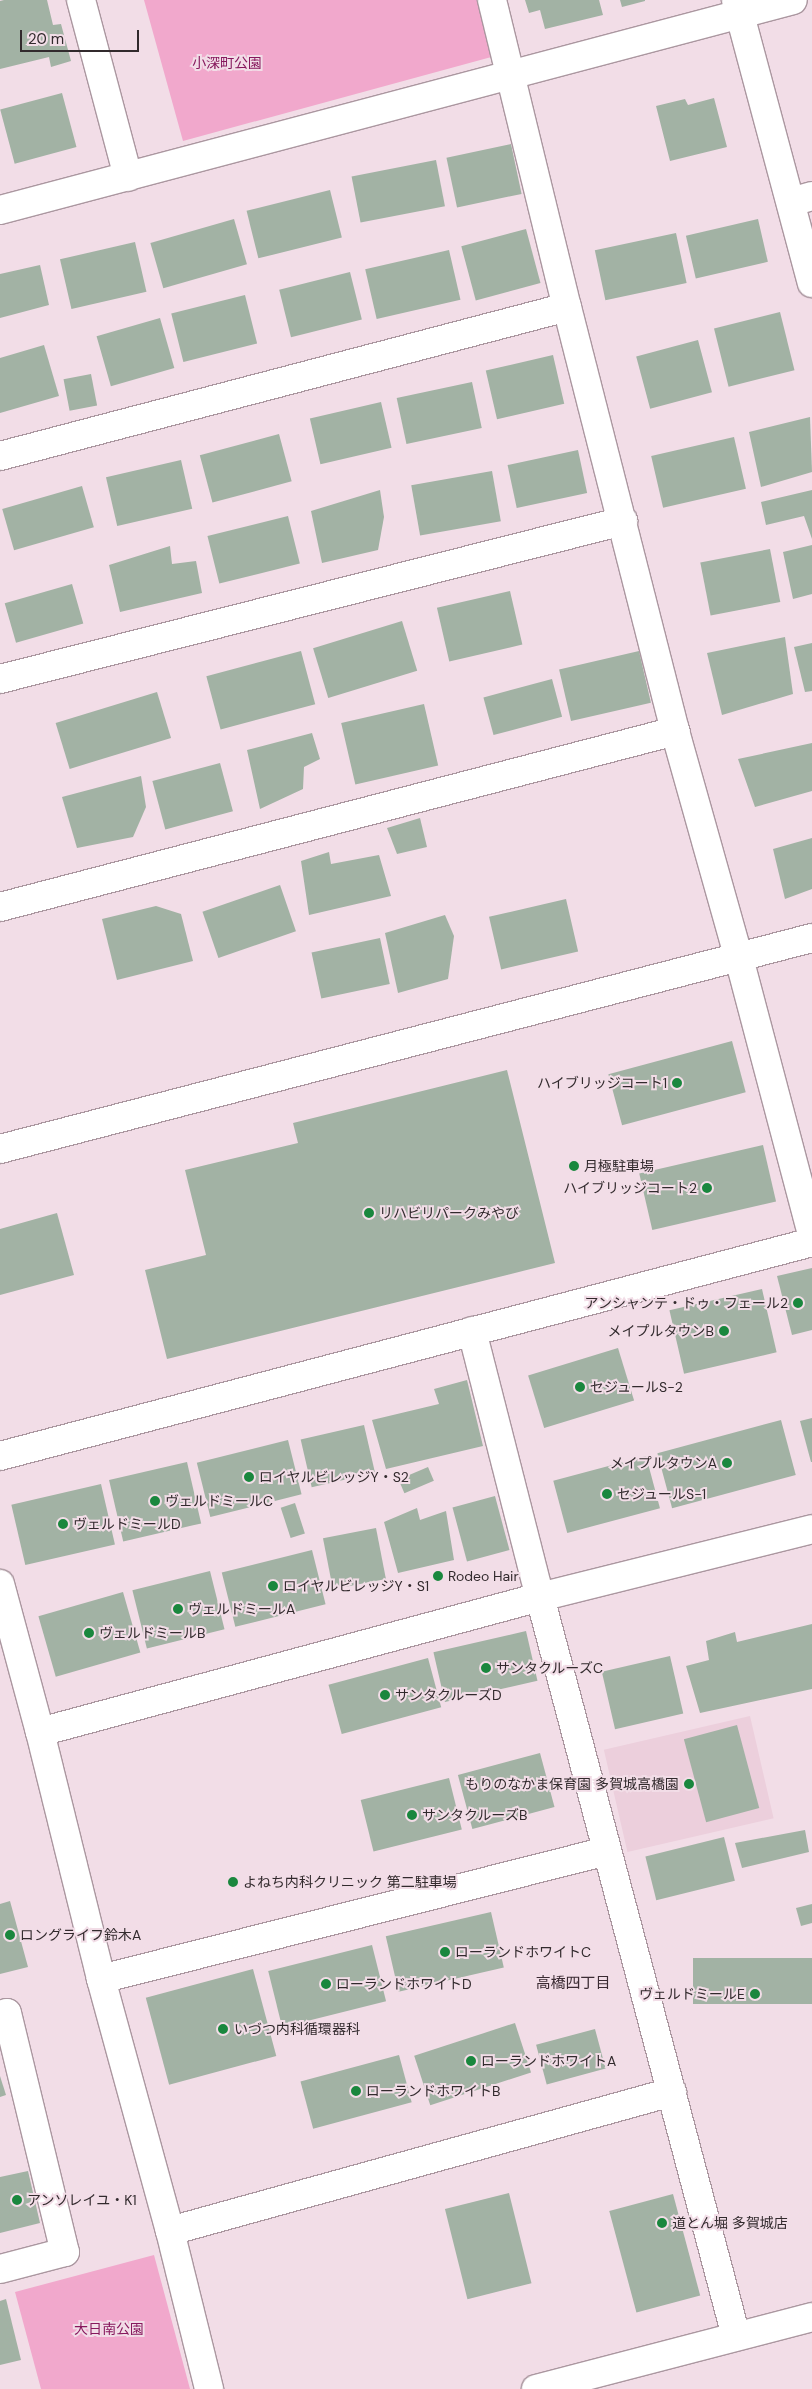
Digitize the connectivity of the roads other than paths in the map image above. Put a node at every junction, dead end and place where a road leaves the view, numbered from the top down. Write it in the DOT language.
graph roads {
  1 [pos="81,0"];
  2 [pos="492,0"];
  3 [pos="793,0"];
  4 [pos="738,7"];
  5 [pos="512,76"];
  6 [pos="128,177"];
  7 [pos="802,199"];
  8 [pos="0,210"];
  9 [pos="812,283"];
  10 [pos="567,307"];
  11 [pos="0,456"];
  12 [pos="623,520"];
  13 [pos="0,679"];
  14 [pos="675,731"];
  15 [pos="0,907"];
  16 [pos="812,938"];
  17 [pos="739,958"];
  18 [pos="0,1149"];
  19 [pos="812,1234"];
  20 [pos="812,1242"];
  21 [pos="472,1331"];
  22 [pos="0,1456"];
  23 [pos="812,1529"];
  24 [pos="0,1584"];
  25 [pos="540,1597"];
  26 [pos="40,1732"];
  27 [pos="608,1851"];
  28 [pos="101,1979"];
  29 [pos="0,2015"];
  30 [pos="672,2092"];
  31 [pos="170,2231"];
  32 [pos="0,2269"];
  33 [pos="812,2317"];
  34 [pos="736,2336"];
  35 [pos="209,2389"];
  36 [pos="536,2389"];
  1 -- 6 [label="street"];
  2 -- 5 [label="street"];
  3 -- 4 [label="street"];
  4 -- 5 [label="street"];
  4 -- 7 [label="street"];
  5 -- 6 [label="street"];
  5 -- 10 [label="street"];
  6 -- 8 [label="street"];
  7 -- 9 [label="street"];
  10 -- 11 [label="street"];
  10 -- 12 [label="street"];
  12 -- 13 [label="street"];
  12 -- 14 [label="street"];
  14 -- 15 [label="street"];
  14 -- 17 [label="street"];
  16 -- 17 [label="street"];
  17 -- 18 [label="street"];
  17 -- 19 [label="street"];
  20 -- 21 [label="street"];
  21 -- 22 [label="street"];
  21 -- 25 [label="street"];
  23 -- 25 [label="street"];
  24 -- 26 [label="street"];
  25 -- 26 [label="street"];
  25 -- 27 [label="street"];
  26 -- 28 [label="street"];
  27 -- 28 [label="street"];
  27 -- 30 [label="street"];
  28 -- 31 [label="street"];
  29 -- 32 [label="street"];
  30 -- 31 [label="street"];
  30 -- 34 [label="street"];
  31 -- 35 [label="street"];
  33 -- 34 [label="street"];
  34 -- 36 [label="street"];
}
